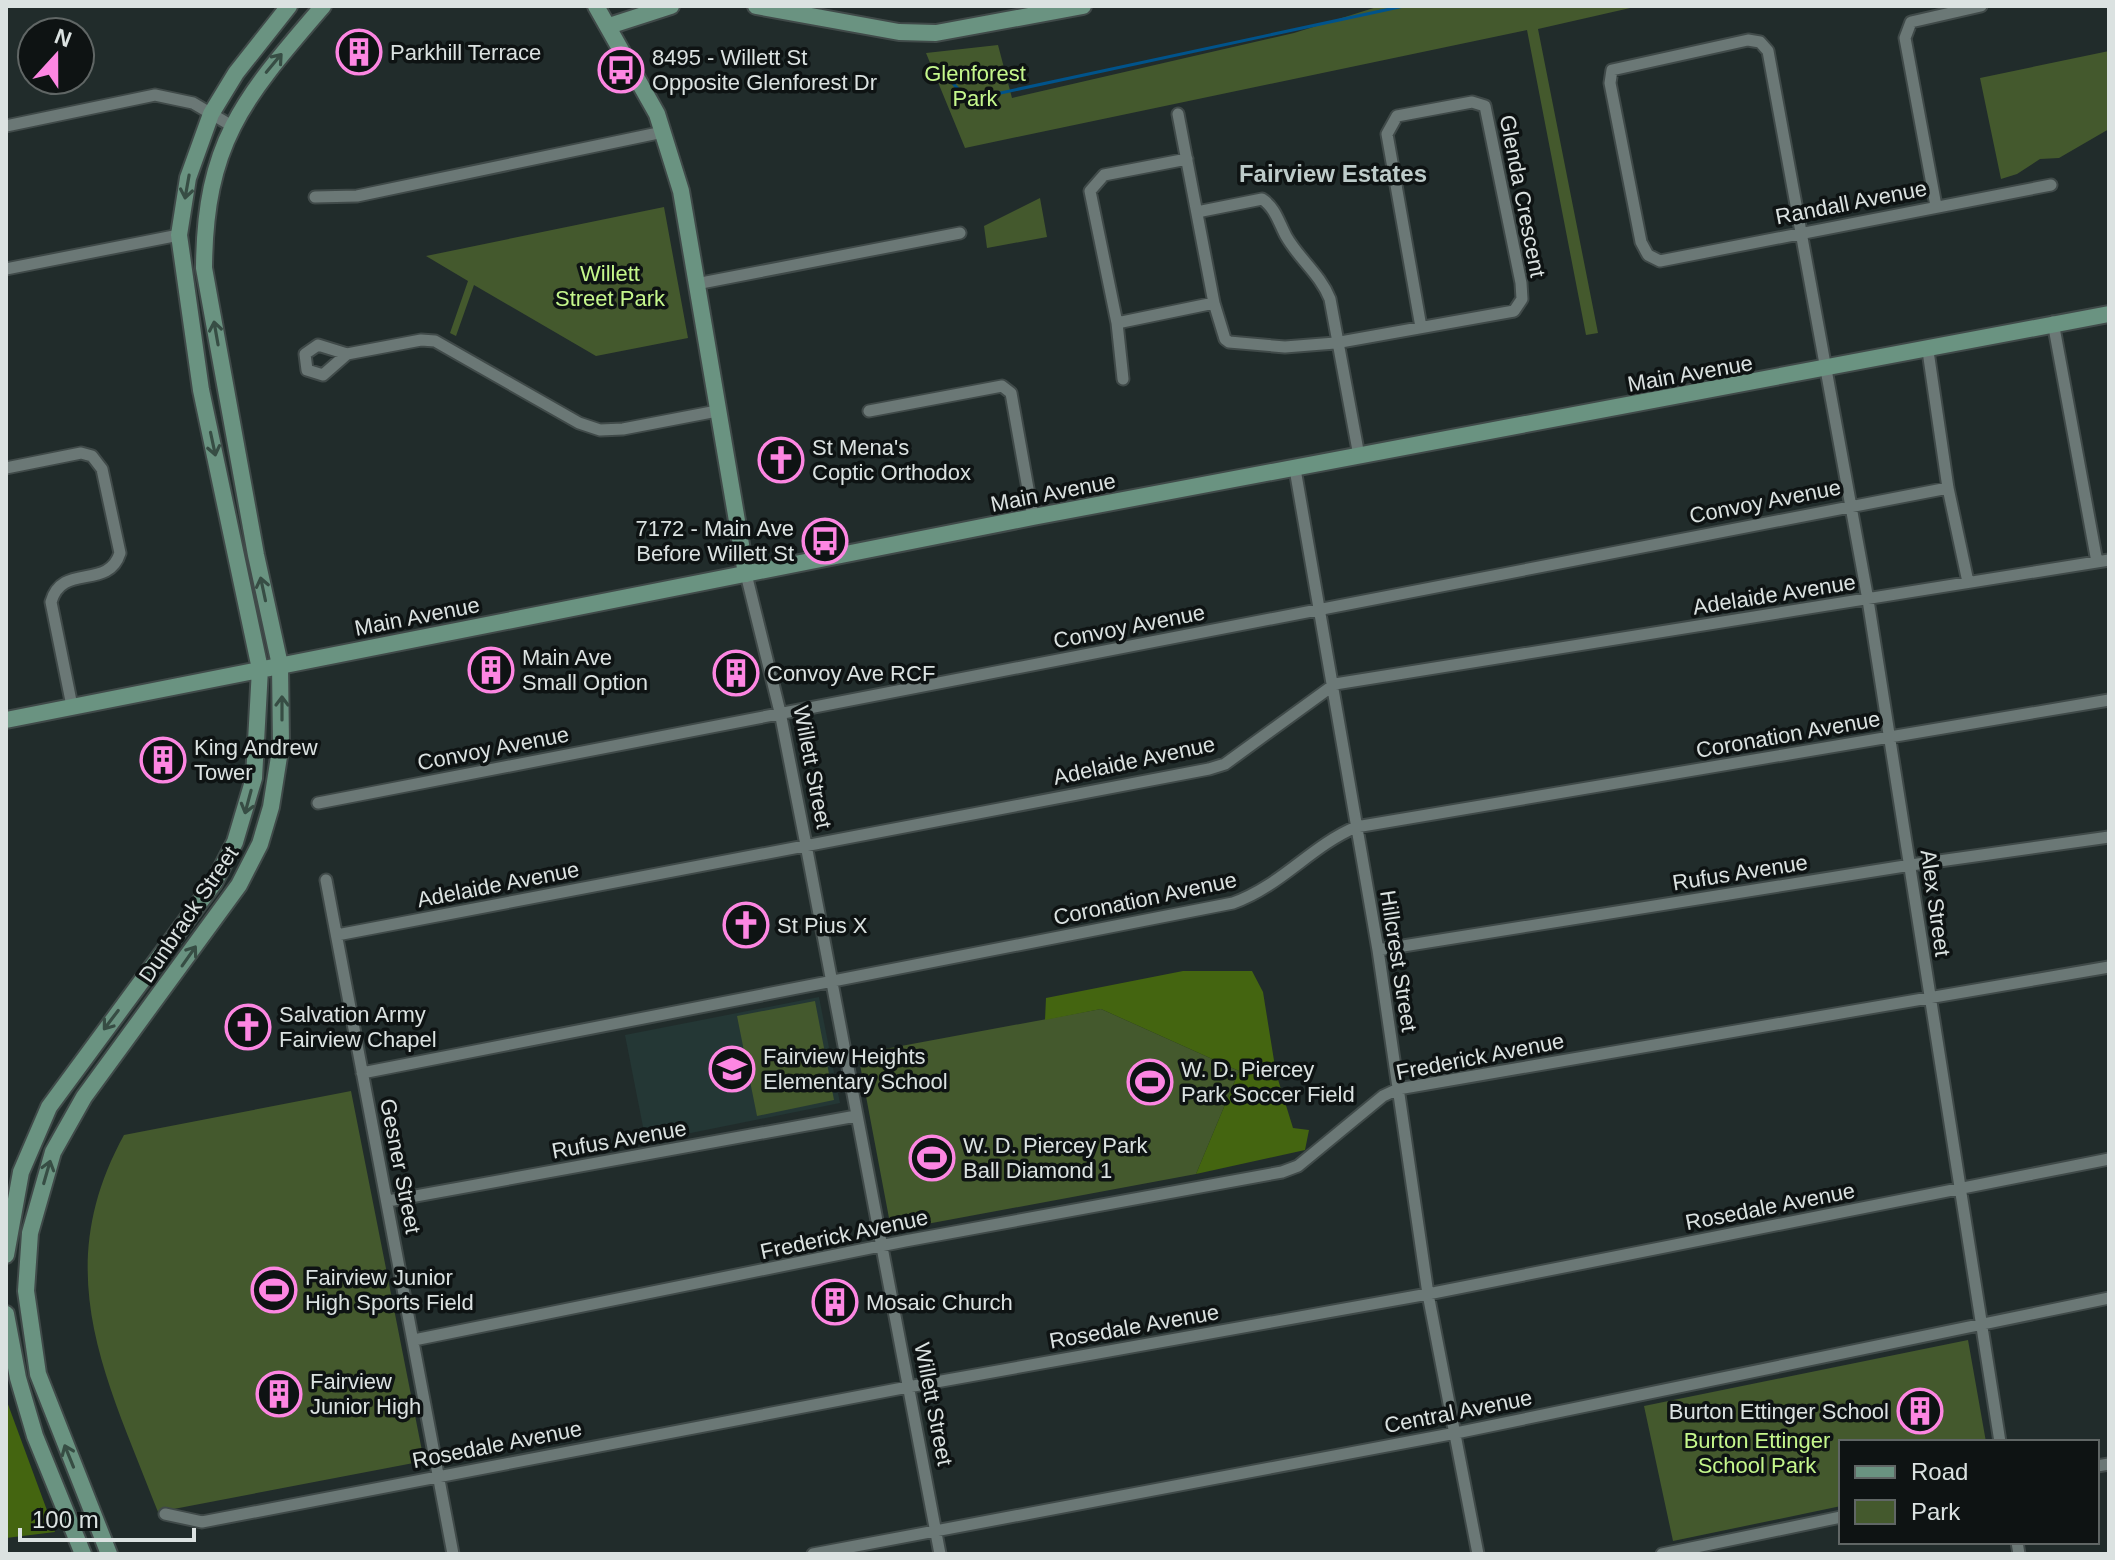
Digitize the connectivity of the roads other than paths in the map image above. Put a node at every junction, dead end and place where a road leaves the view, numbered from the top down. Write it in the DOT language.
graph roads {
  1 [pos="289,6"];
  2 [pos="323,6"];
  3 [pos="596,6"];
  4 [pos="671,6"];
  5 [pos="756,6"];
  6 [pos="1083,6"];
  7 [pos="1981,6"];
  8 [pos="1045,10"];
  9 [pos="609,26"];
  10 [pos="211,114"];
  11 [pos="1178,114"];
  12 [pos="6,126"];
  13 [pos="232,126"];
  14 [pos="663,132"];
  15 [pos="1187,159"];
  16 [pos="2051,185"];
  17 [pos="315,197"];
  18 [pos="1936,206"];
  19 [pos="1197,212"];
  20 [pos="1802,232"];
  21 [pos="960,233"];
  22 [pos="179,235"];
  23 [pos="1660,261"];
  24 [pos="6,269"];
  25 [pos="696,284"];
  26 [pos="1214,303"];
  27 [pos="2109,314"];
  28 [pos="2053,322"];
  29 [pos="1117,323"];
  30 [pos="1421,327"];
  31 [pos="1335,343"];
  32 [pos="1928,351"];
  33 [pos="347,354"];
  34 [pos="1827,370"];
  35 [pos="1123,379"];
  36 [pos="717,411"];
  37 [pos="869,411"];
  38 [pos="1359,456"];
  39 [pos="6,468"];
  40 [pos="1295,469"];
  41 [pos="1948,488"];
  42 [pos="1851,505"];
  43 [pos="1033,517"];
  44 [pos="2103,561"];
  45 [pos="746,574"];
  46 [pos="1968,582"];
  47 [pos="1868,600"];
  48 [pos="1322,610"];
  49 [pos="280,665"];
  50 [pos="260,669"];
  51 [pos="1335,684"];
  52 [pos="2109,700"];
  53 [pos="72,706"];
  54 [pos="780,712"];
  55 [pos="6,720"];
  56 [pos="1888,737"];
  57 [pos="318,803"];
  58 [pos="1356,827"];
  59 [pos="2109,837"];
  60 [pos="806,845"];
  61 [pos="1911,865"];
  62 [pos="326,880"];
  63 [pos="337,935"];
  64 [pos="1378,950"];
  65 [pos="2109,967"];
  66 [pos="830,982"];
  67 [pos="1929,998"];
  68 [pos="362,1073"];
  69 [pos="1398,1089"];
  70 [pos="856,1116"];
  71 [pos="2109,1159"];
  72 [pos="1959,1190"];
  73 [pos="10,1201"];
  74 [pos="388,1201"];
  75 [pos="6,1245"];
  76 [pos="883,1247"];
  77 [pos="27,1254"];
  78 [pos="6,1257"];
  79 [pos="1428,1294"];
  80 [pos="2109,1298"];
  81 [pos="6,1314"];
  82 [pos="1980,1325"];
  83 [pos="414,1340"];
  84 [pos="908,1387"];
  85 [pos="1456,1433"];
  86 [pos="2000,1440"];
  87 [pos="437,1476"];
  88 [pos="165,1514"];
  89 [pos="1839,1517"];
  90 [pos="935,1530"];
  91 [pos="83,1554"];
  92 [pos="109,1554"];
  93 [pos="453,1554"];
  94 [pos="813,1554"];
  95 [pos="940,1554"];
  96 [pos="1478,1554"];
  97 [pos="1662,1554"];
  1 -- 10 [label="main road, Dunbrack Street"];
  13 -- 2 [label="main road, Dunbrack Street, one-way"];
  3 -- 9 [label="main road, Willett Street"];
  4 -- 9 [label="main road"];
  5 -- 8 [label="main road"];
  6 -- 8 [label="main road"];
  7 -- 18 [label="street"];
  9 -- 14 [label="main road, Willett Street"];
  10 -- 12 [label="street"];
  10 -- 13 [label="street"];
  10 -- 22 [label="main road, Dunbrack Street, one-way"];
  11 -- 15 [label="street"];
  49 -- 13 [label="main road, Dunbrack Street, one-way"];
  14 -- 17 [label="street"];
  14 -- 25 [label="main road, Willett Street"];
  15 -- 19 [label="street"];
  15 -- 29 [label="street"];
  16 -- 18 [label="street, Randall Avenue"];
  18 -- 20 [label="street, Randall Avenue"];
  19 -- 26 [label="street"];
  19 -- 31 [label="street"];
  20 -- 23 [label="street, Randall Avenue"];
  20 -- 23 [label="street, Alex Street"];
  20 -- 34 [label="street, Alex Street"];
  21 -- 25 [label="street"];
  22 -- 24 [label="street"];
  22 -- 50 [label="main road, Dunbrack Street, one-way"];
  25 -- 36 [label="main road, Willett Street"];
  26 -- 29 [label="street"];
  26 -- 31 [label="street, Glenda Crescent"];
  27 -- 28 [label="main road, Main Avenue"];
  28 -- 32 [label="main road, Main Avenue"];
  28 -- 44 [label="street"];
  29 -- 35 [label="street"];
  30 -- 30 [label="street, Glenda Crescent"];
  30 -- 31 [label="street, Glenda Crescent"];
  31 -- 38 [label="street"];
  32 -- 34 [label="main road, Main Avenue"];
  32 -- 41 [label="street"];
  33 -- 36 [label="street"];
  34 -- 38 [label="main road, Main Avenue"];
  34 -- 42 [label="street, Alex Street"];
  36 -- 45 [label="main road, Willett Street"];
  37 -- 43 [label="street"];
  38 -- 40 [label="main road, Main Avenue"];
  39 -- 53 [label="street"];
  40 -- 43 [label="main road, Main Avenue"];
  40 -- 48 [label="street, Hillcrest Street"];
  41 -- 42 [label="street, Convoy Avenue"];
  41 -- 46 [label="street"];
  42 -- 47 [label="street, Alex Street"];
  42 -- 48 [label="street, Convoy Avenue"];
  43 -- 45 [label="main road, Main Avenue"];
  44 -- 46 [label="street, Adelaide Avenue"];
  45 -- 49 [label="main road, Main Avenue"];
  45 -- 54 [label="street, Willett Street"];
  46 -- 47 [label="street, Adelaide Avenue"];
  47 -- 51 [label="street, Adelaide Avenue"];
  47 -- 56 [label="street, Alex Street"];
  48 -- 51 [label="street, Hillcrest Street"];
  48 -- 54 [label="street, Convoy Avenue"];
  49 -- 50 [label="main road, Main Avenue"];
  77 -- 49 [label="main road, Dunbrack Street, one-way"];
  50 -- 53 [label="main road, Main Avenue"];
  50 -- 73 [label="main road, Dunbrack Street, one-way"];
  51 -- 58 [label="street, Hillcrest Street"];
  51 -- 60 [label="street, Adelaide Avenue"];
  52 -- 56 [label="street, Coronation Avenue"];
  53 -- 55 [label="main road, Main Avenue"];
  54 -- 57 [label="street, Convoy Avenue"];
  54 -- 60 [label="street, Willett Street"];
  56 -- 58 [label="street, Coronation Avenue"];
  56 -- 61 [label="street, Alex Street"];
  58 -- 64 [label="street, Hillcrest Street"];
  58 -- 66 [label="street, Coronation Avenue"];
  59 -- 61 [label="street, Rufus Avenue"];
  60 -- 63 [label="street, Adelaide Avenue"];
  60 -- 66 [label="street, Willett Street"];
  61 -- 64 [label="street, Rufus Avenue"];
  61 -- 67 [label="street, Alex Street"];
  62 -- 63 [label="street, Gesner Street"];
  63 -- 68 [label="street, Gesner Street"];
  64 -- 69 [label="street, Hillcrest Street"];
  65 -- 67 [label="street, Frederick Avenue"];
  66 -- 68 [label="street, Coronation Avenue"];
  66 -- 70 [label="street, Willett Street"];
  67 -- 69 [label="street, Frederick Avenue"];
  67 -- 72 [label="street, Alex Street"];
  68 -- 74 [label="street, Gesner Street"];
  69 -- 76 [label="street, Frederick Avenue"];
  69 -- 79 [label="street, Hillcrest Street"];
  70 -- 74 [label="street, Rufus Avenue"];
  70 -- 76 [label="street, Willett Street"];
  71 -- 72 [label="street, Rosedale Avenue"];
  72 -- 79 [label="street, Rosedale Avenue"];
  72 -- 82 [label="street, Alex Street"];
  73 -- 75 [label="main road, Dunbrack Street"];
  74 -- 83 [label="street, Gesner Street"];
  75 -- 77 [label="main road"];
  75 -- 78 [label="main road, Dunbrack Street"];
  76 -- 83 [label="street, Frederick Avenue"];
  76 -- 84 [label="street, Willett Street"];
  77 -- 78 [label="main road"];
  92 -- 77 [label="main road, Dunbrack Street, one-way"];
  79 -- 84 [label="street, Rosedale Avenue"];
  79 -- 85 [label="street, Hillcrest Street"];
  80 -- 82 [label="street, Central Avenue"];
  81 -- 91 [label="main road"];
  82 -- 85 [label="street, Central Avenue"];
  82 -- 86 [label="street, Alex Street"];
  83 -- 87 [label="street, Gesner Street"];
  84 -- 87 [label="street, Rosedale Avenue"];
  84 -- 90 [label="street, Willett Street"];
  85 -- 90 [label="street, Central Avenue"];
  85 -- 96 [label="street, Hillcrest Street"];
  87 -- 88 [label="street, Rosedale Avenue"];
  87 -- 93 [label="street, Gesner Street"];
  89 -- 97 [label="street"];
  90 -- 94 [label="street, Central Avenue"];
  90 -- 95 [label="street, Willett Street"];
}
